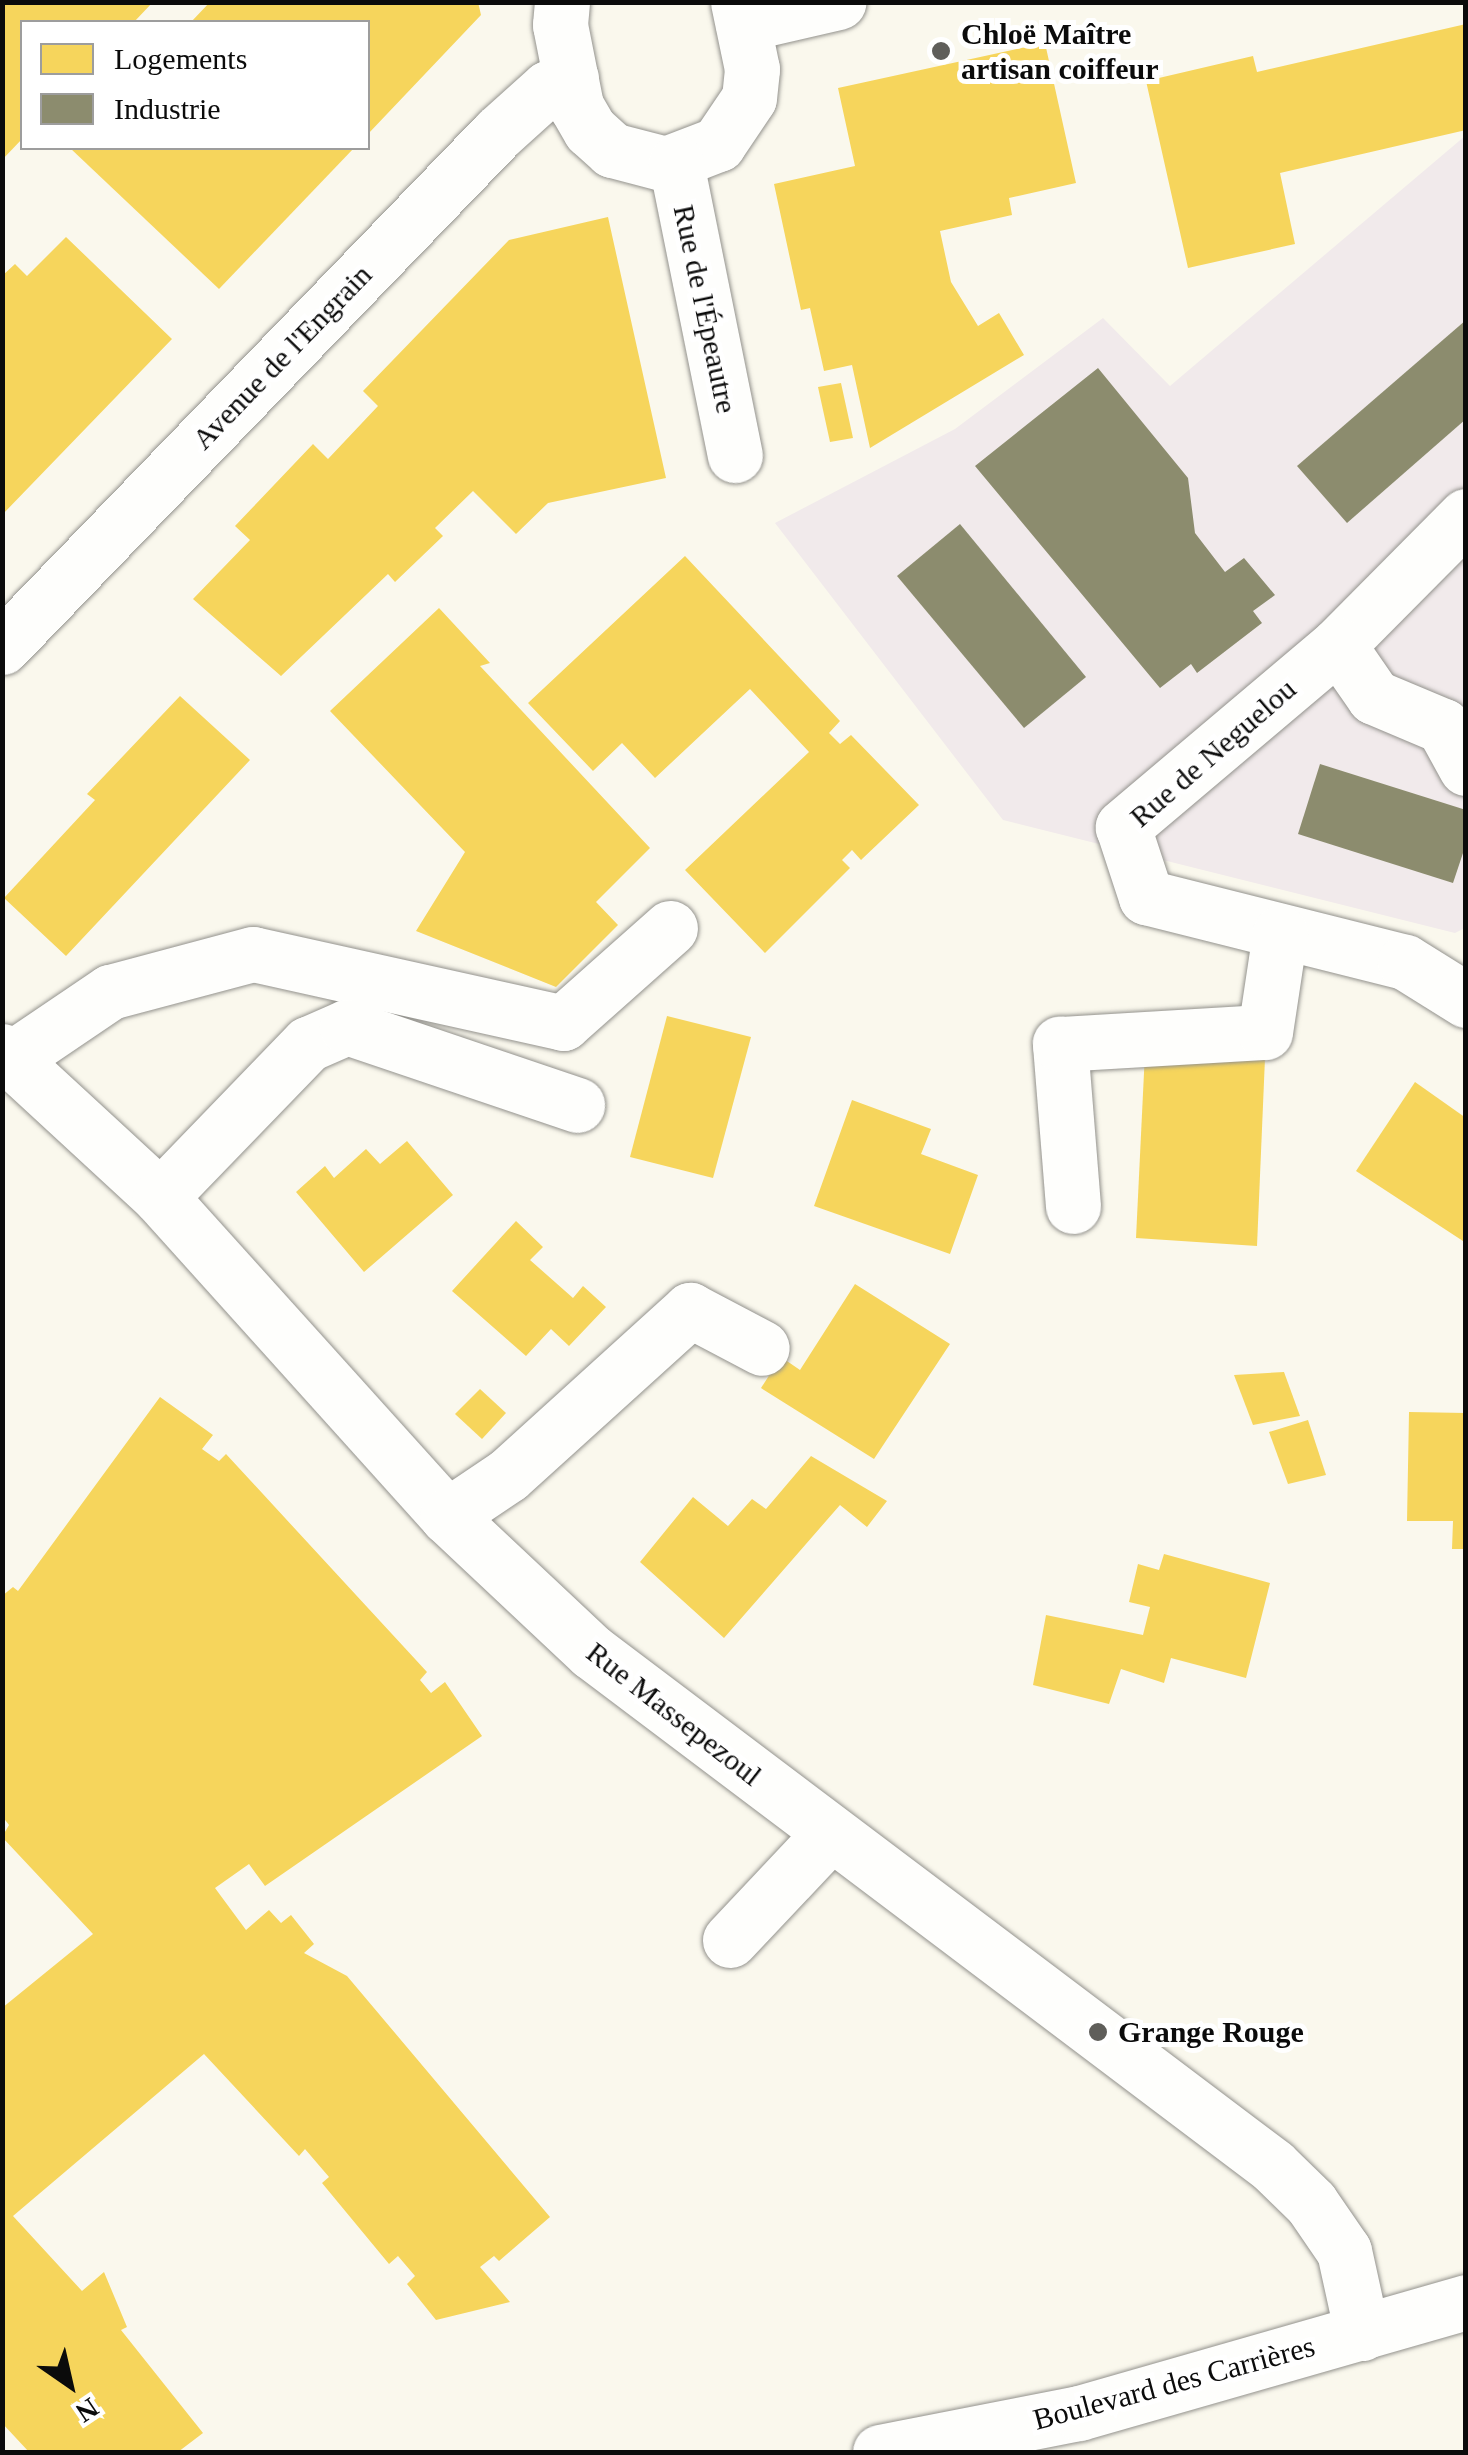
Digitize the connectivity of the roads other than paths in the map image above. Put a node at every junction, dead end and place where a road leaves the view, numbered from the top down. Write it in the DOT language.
graph roads {
  1 [pos="562,2"];
  2 [pos="838,2"];
  3 [pos="740,13"];
  4 [pos="571,78"];
  5 [pos="676,163"];
  6 [pos="735,455"];
  7 [pos="1466,516"];
  8 [pos="1338,645"];
  9 [pos="2,646"];
  10 [pos="1466,768"];
  11 [pos="670,928"];
  12 [pos="1280,934"];
  13 [pos="1466,1000"];
  14 [pos="7,1054"];
  15 [pos="577,1104"];
  16 [pos="160,1197"];
  17 [pos="1073,1206"];
  18 [pos="762,1348"];
  19 [pos="447,1516"];
  20 [pos="830,1834"];
  21 [pos="730,1940"];
  22 [pos="1466,2302"];
  23 [pos="1362,2333"];
  24 [pos="1088,2433"];
  25 [pos="880,2452"];
  1 -- 4 [label="street"];
  2 -- 3 [label="street"];
  3 -- 5 [label="street"];
  4 -- 5 [label="street"];
  4 -- 9 [label="street, Avenue de l'Engrain"];
  5 -- 6 [label="street, Rue de l'Épeautre"];
  7 -- 8 [label="street, Rue de Neguelou"];
  8 -- 10 [label="street"];
  8 -- 12 [label="street, Rue de Neguelou"];
  11 -- 14 [label="street"];
  12 -- 13 [label="street, Rue de Neguelou"];
  12 -- 17 [label="street"];
  14 -- 16 [label="street, Rue Massepezoul"];
  15 -- 16 [label="street"];
  16 -- 19 [label="street, Rue Massepezoul"];
  18 -- 19 [label="street"];
  19 -- 20 [label="street, Rue Massepezoul"];
  20 -- 21 [label="street"];
  20 -- 23 [label="street, Rue Massepezoul"];
  22 -- 23 [label="street, Boulevard des Carrières"];
  23 -- 24 [label="street, Boulevard des Carrières"];
  24 -- 25 [label="street, Boulevard des Carrières"];
}
